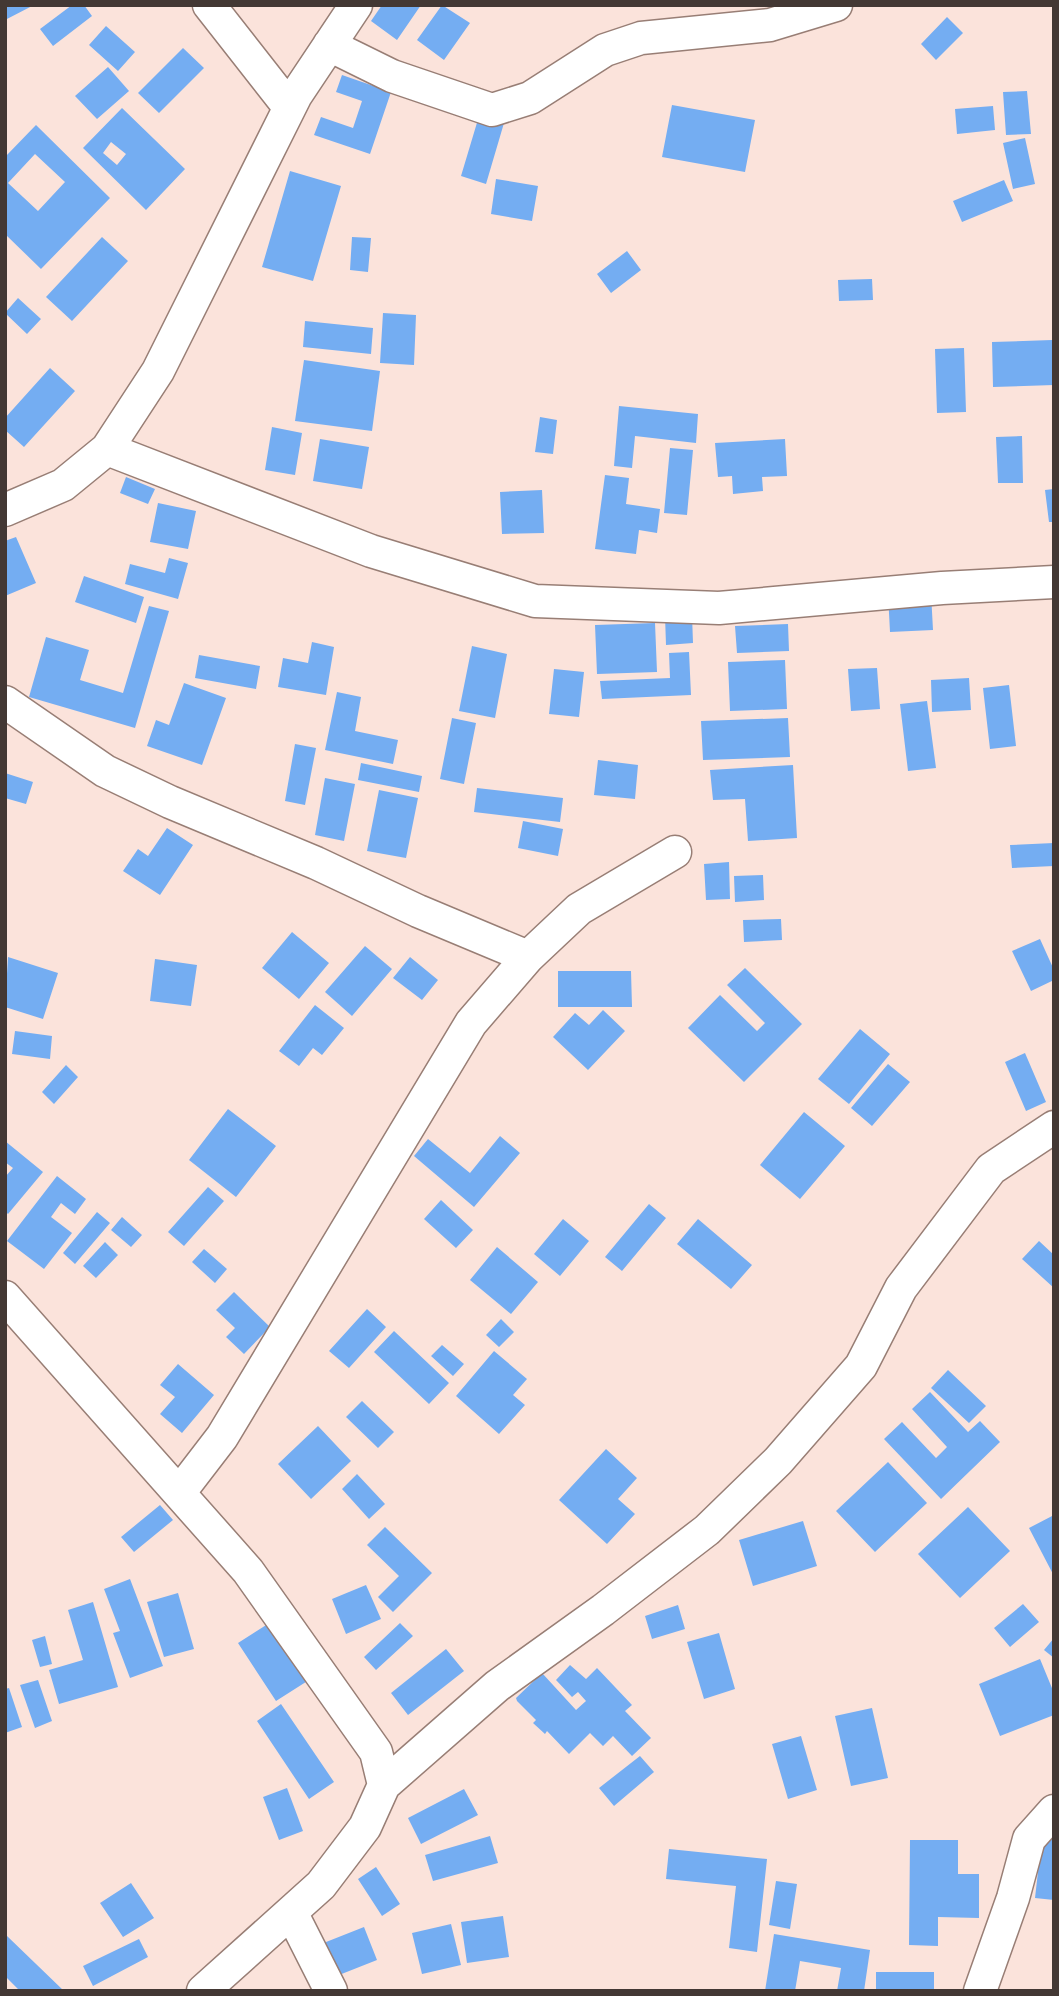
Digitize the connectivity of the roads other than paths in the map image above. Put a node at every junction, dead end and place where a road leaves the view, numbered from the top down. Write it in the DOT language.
graph roads {
  1 [pos="209,5"];
  2 [pos="356,5"];
  3 [pos="836,5"];
  4 [pos="329,45"];
  5 [pos="289,107"];
  6 [pos="107,449"];
  7 [pos="5,510"];
  8 [pos="1054,582"];
  9 [pos="5,702"];
  10 [pos="675,852"];
  11 [pos="528,957"];
  12 [pos="1054,1127"];
  13 [pos="5,1297"];
  14 [pos="178,1493"];
  15 [pos="384,1784"];
  16 [pos="1054,1811"];
  17 [pos="291,1912"];
  18 [pos="203,1991"];
  19 [pos="331,1991"];
  20 [pos="980,1991"];
  1 -- 5 [label="street"];
  2 -- 4 [label="street"];
  3 -- 4 [label="street"];
  4 -- 5 [label="street"];
  5 -- 6 [label="street"];
  6 -- 7 [label="street"];
  6 -- 8 [label="street"];
  9 -- 11 [label="street"];
  10 -- 11 [label="street"];
  11 -- 14 [label="street"];
  12 -- 15 [label="street"];
  13 -- 14 [label="street"];
  14 -- 15 [label="street"];
  15 -- 17 [label="street"];
  16 -- 20 [label="street"];
  17 -- 18 [label="street"];
  17 -- 19 [label="street"];
}
